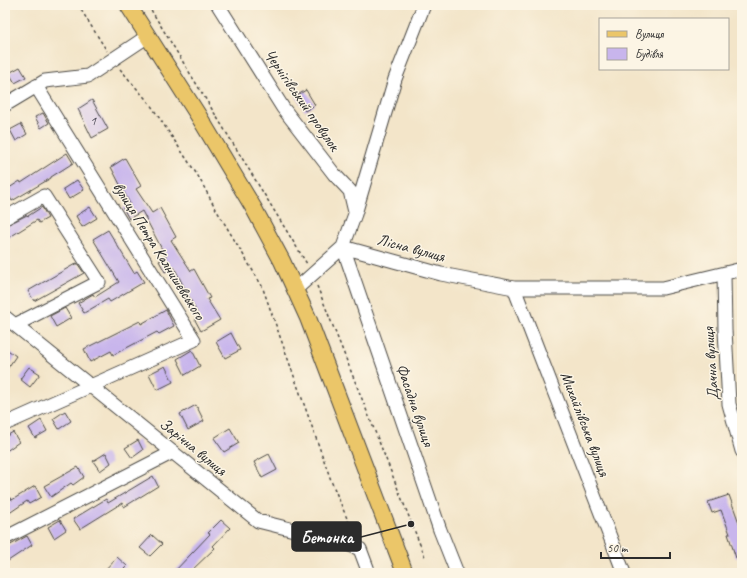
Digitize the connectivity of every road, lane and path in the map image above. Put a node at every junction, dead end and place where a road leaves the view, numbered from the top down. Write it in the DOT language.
graph roads {
  1 [pos="78,5"];
  2 [pos="128,5"];
  3 [pos="218,5"];
  4 [pos="424,5"];
  5 [pos="148,36"];
  6 [pos="112,60"];
  7 [pos="36,86"];
  8 [pos="5,105"];
  9 [pos="355,214"];
  10 [pos="5,218"];
  11 [pos="343,247"];
  12 [pos="742,269"];
  13 [pos="724,274"];
  14 [pos="514,288"];
  15 [pos="295,290"];
  16 [pos="10,321"];
  17 [pos="90,385"];
  18 [pos="5,424"];
  19 [pos="742,451"];
  20 [pos="173,452"];
  21 [pos="5,538"];
  22 [pos="356,540"];
  23 [pos="369,573"];
  24 [pos="405,573"];
  25 [pos="457,573"];
  26 [pos="624,573"];
  1 -- 6 [label="path"];
  2 -- 5 [label="main road"];
  3 -- 9 [label="street, Чернігівський провулок"];
  4 -- 9 [label="street"];
  5 -- 6 [label="street"];
  5 -- 15 [label="main road"];
  6 -- 7 [label="street"];
  6 -- 22 [label="path"];
  7 -- 8 [label="street"];
  7 -- 17 [label="street, вулиця Петра Калнишевського"];
  9 -- 11 [label="street"];
  10 -- 16 [label="street"];
  11 -- 14 [label="street, Лісна вулиця"];
  11 -- 15 [label="street"];
  11 -- 25 [label="street, Фасадна вулиця"];
  12 -- 13 [label="street, Лісна вулиця"];
  13 -- 14 [label="street, Лісна вулиця"];
  13 -- 19 [label="street, Дачна вулиця"];
  14 -- 26 [label="street, Михайлівська вулиця"];
  15 -- 24 [label="main road"];
  16 -- 17 [label="street, Зарічна вулиця"];
  17 -- 18 [label="street, вулиця Петра Калнишевського"];
  17 -- 20 [label="street, Зарічна вулиця"];
  20 -- 21 [label="street"];
  20 -- 23 [label="street, Зарічна вулиця"];
}
